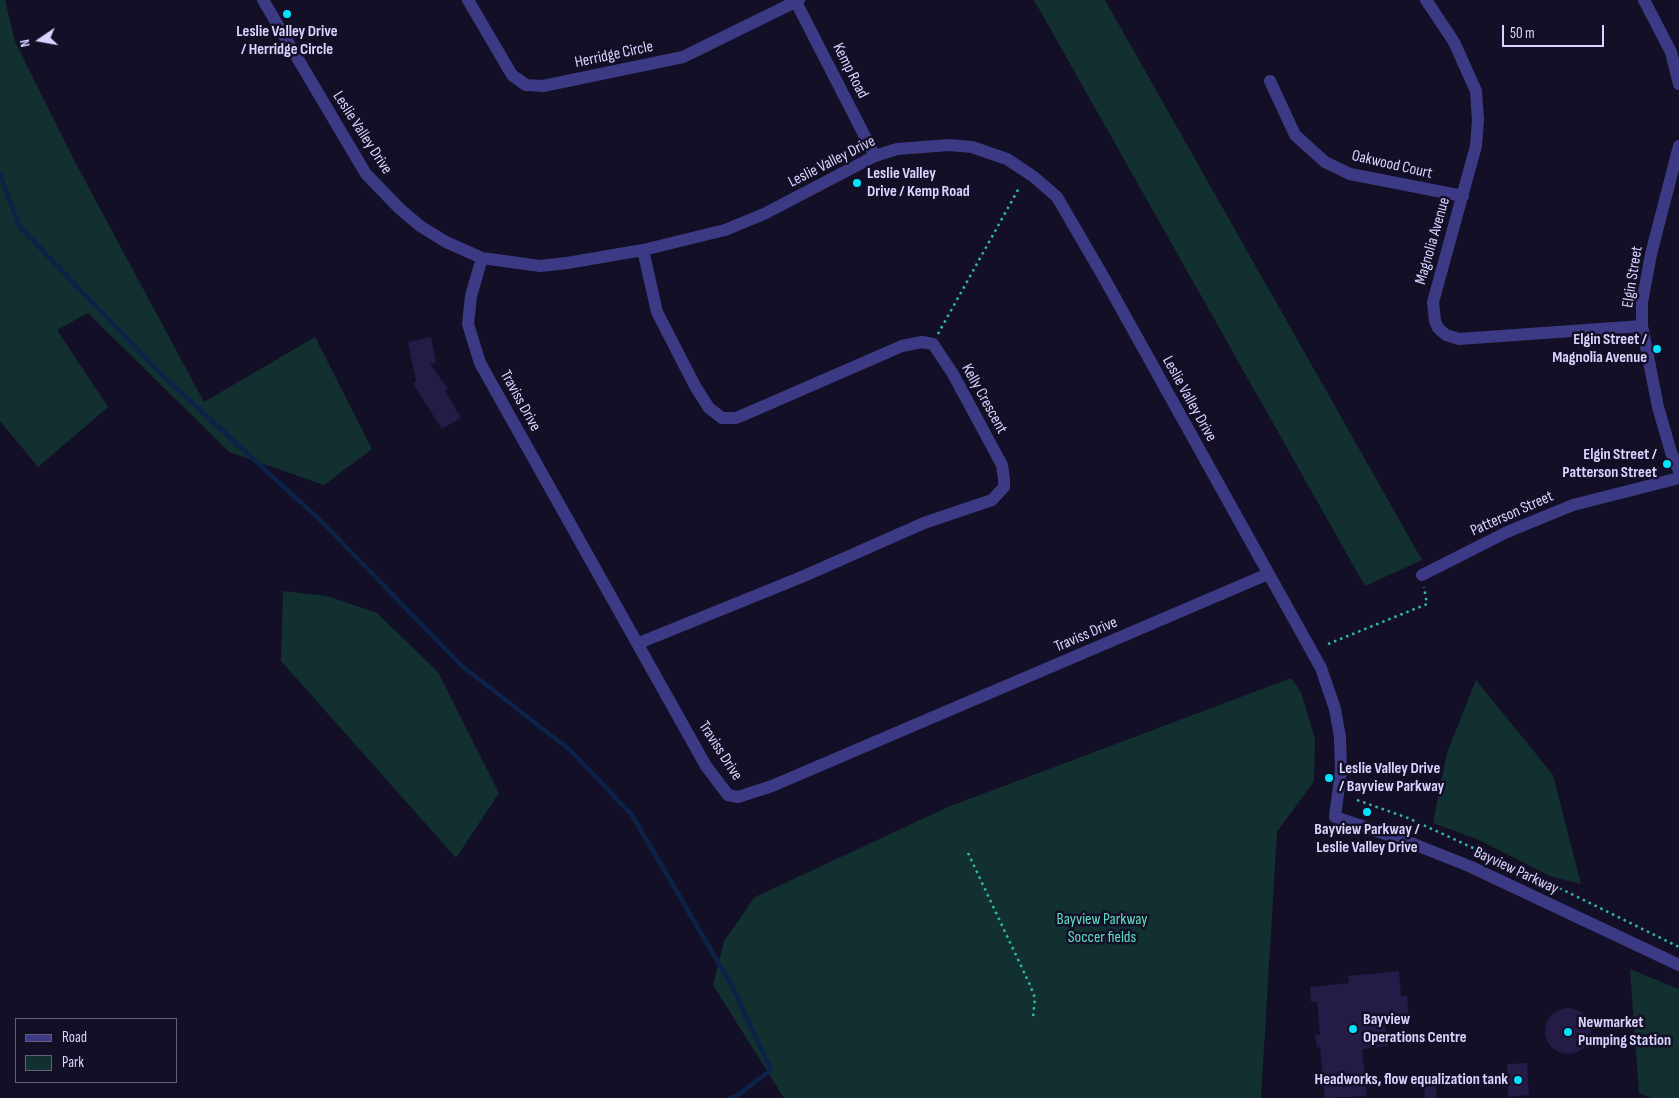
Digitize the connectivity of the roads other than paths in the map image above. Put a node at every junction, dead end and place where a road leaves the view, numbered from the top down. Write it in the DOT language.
graph roads {
  1 [pos="263,0"];
  2 [pos="468,0"];
  3 [pos="1426,0"];
  4 [pos="1644,0"];
  5 [pos="797,1"];
  6 [pos="1270,81"];
  7 [pos="1679,84"];
  8 [pos="1679,146"];
  9 [pos="875,156"];
  10 [pos="1463,196"];
  11 [pos="643,250"];
  12 [pos="482,258"];
  13 [pos="1642,326"];
  14 [pos="1679,471"];
  15 [pos="1679,478"];
  16 [pos="1268,574"];
  17 [pos="1422,575"];
  18 [pos="639,643"];
  19 [pos="1335,817"];
  20 [pos="1679,965"];
  1 -- 12 [label="street, Leslie Valley Drive"];
  2 -- 5 [label="street, Herridge Circle"];
  3 -- 10 [label="street, Magnolia Avenue"];
  4 -- 7 [label="street"];
  5 -- 9 [label="street, Kemp Road"];
  6 -- 10 [label="street, Oakwood Court"];
  8 -- 13 [label="street, Elgin Street"];
  9 -- 11 [label="street, Leslie Valley Drive"];
  9 -- 16 [label="street, Leslie Valley Drive"];
  10 -- 13 [label="street, Magnolia Avenue"];
  11 -- 12 [label="street, Leslie Valley Drive"];
  11 -- 18 [label="street, Kelly Crescent"];
  12 -- 18 [label="street, Traviss Drive"];
  13 -- 14 [label="street, Elgin Street"];
  15 -- 17 [label="street, Patterson Street"];
  16 -- 18 [label="street, Traviss Drive"];
  16 -- 19 [label="street, Leslie Valley Drive"];
  19 -- 20 [label="street, Bayview Parkway"];
}
